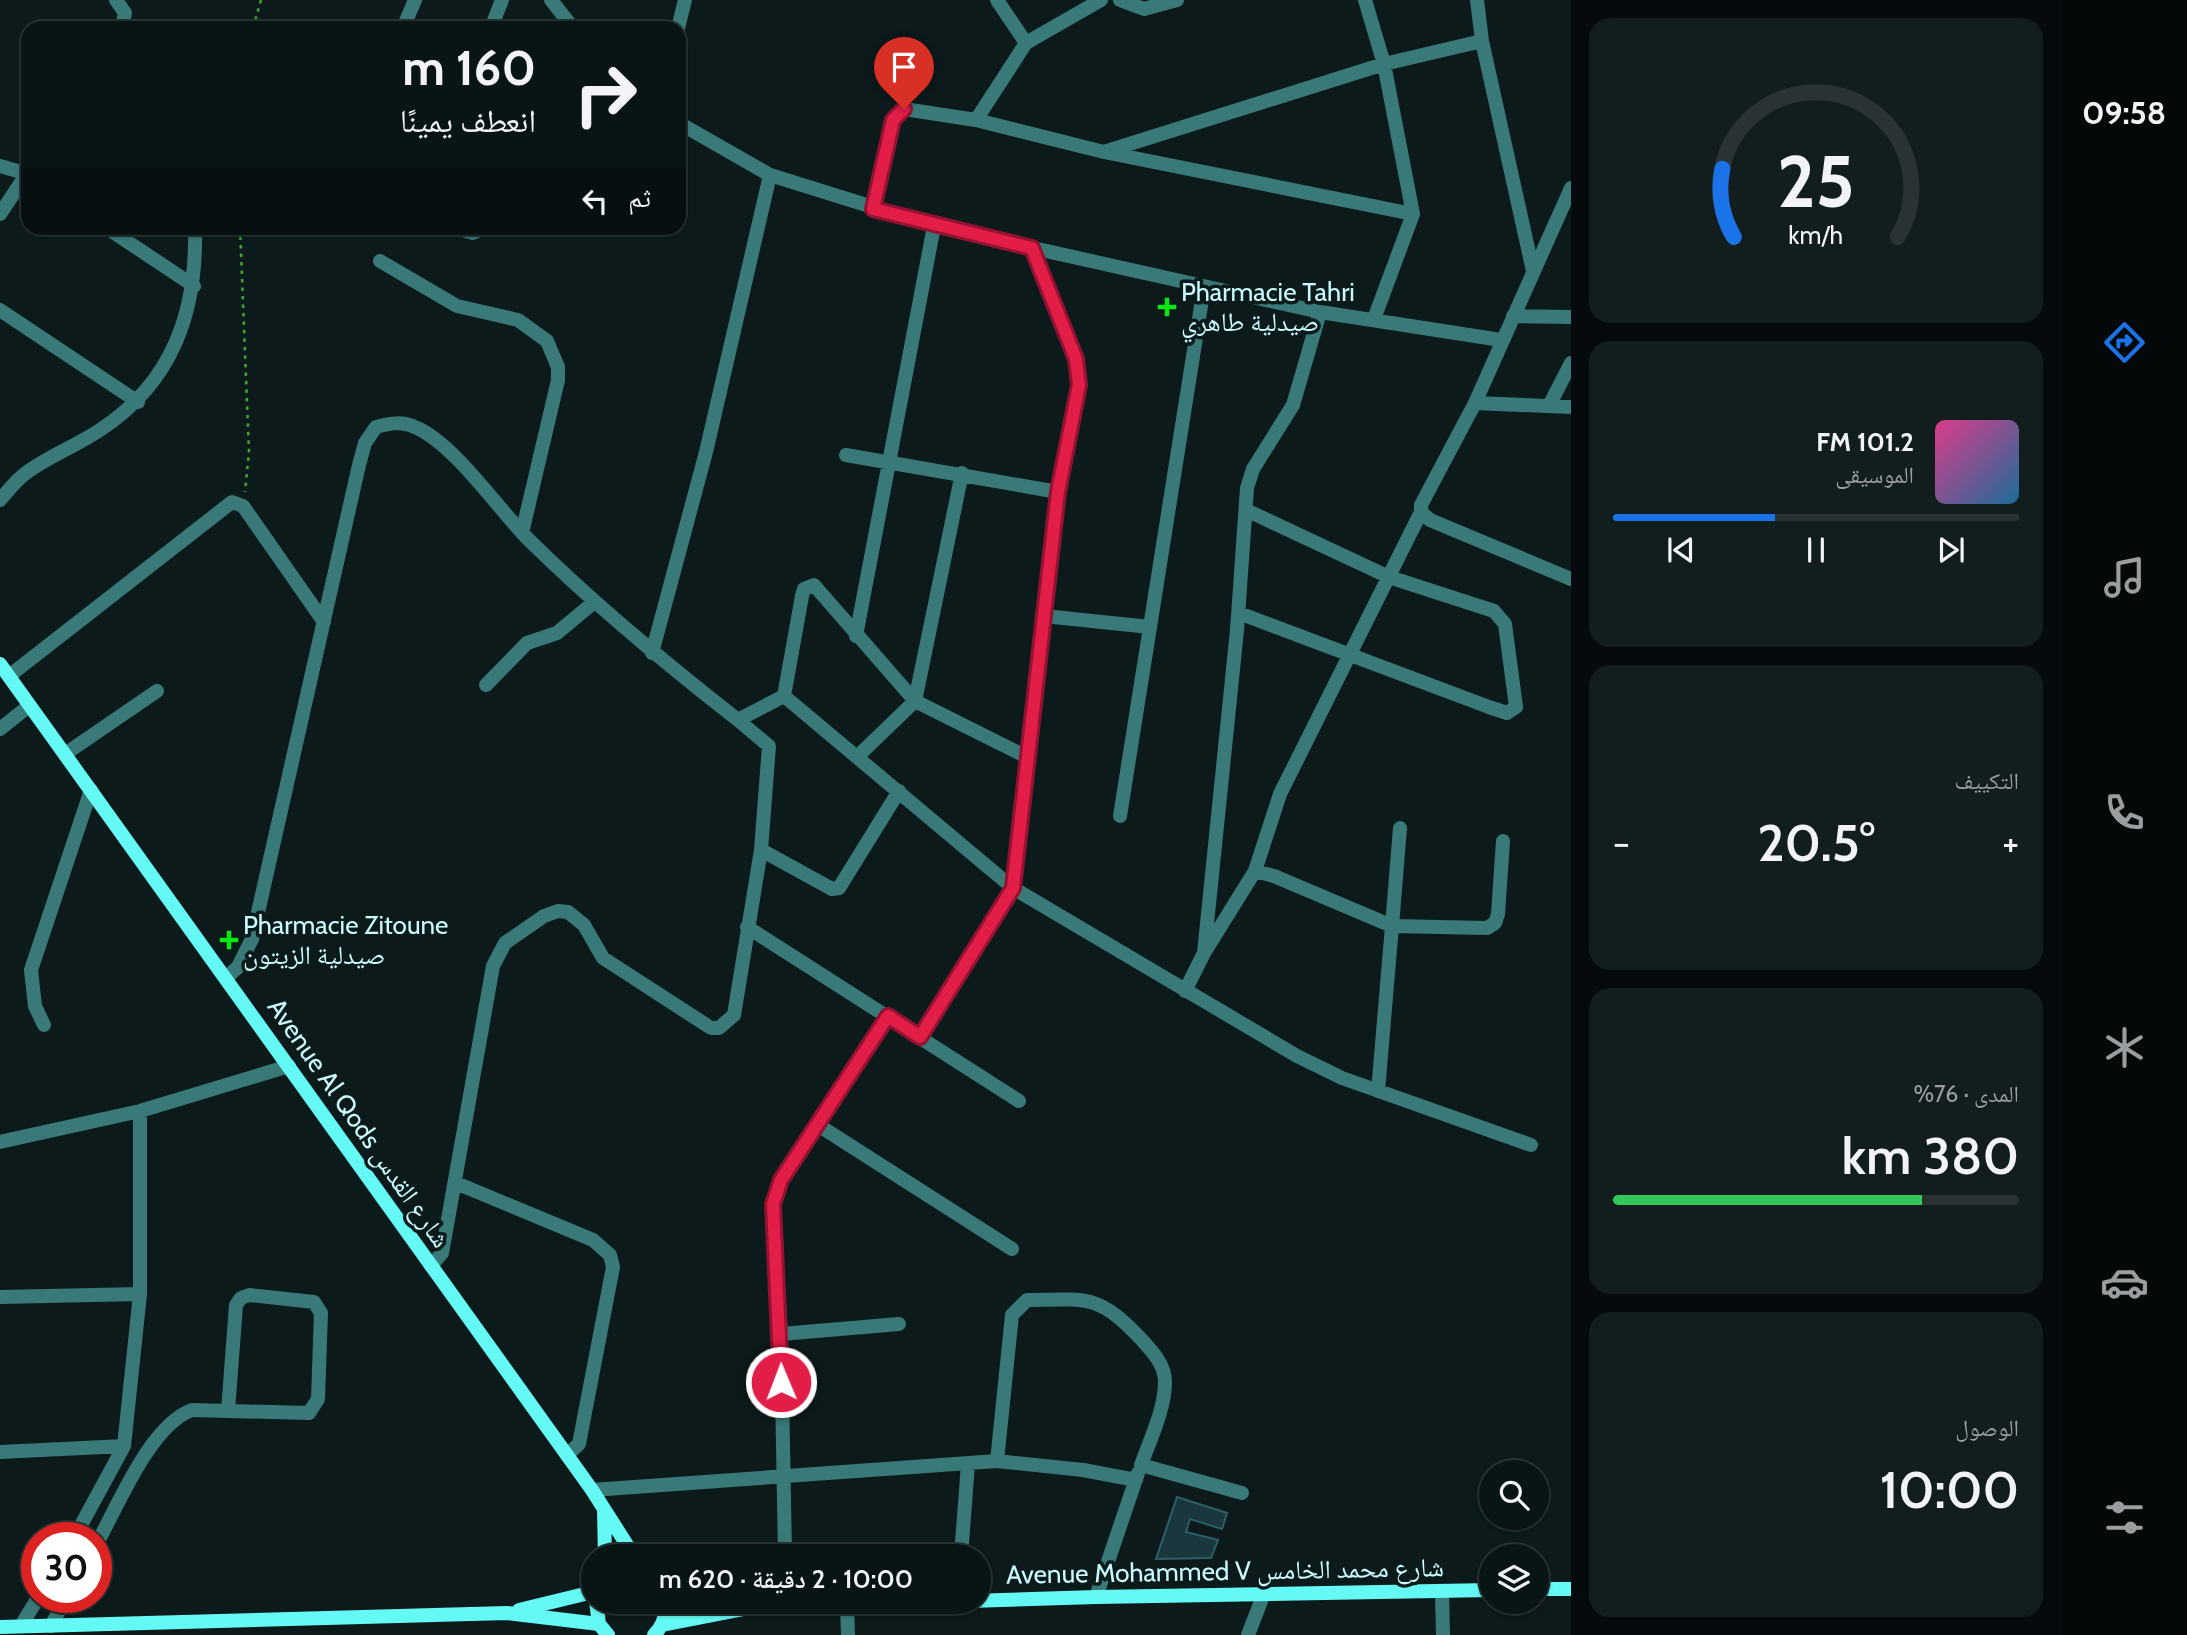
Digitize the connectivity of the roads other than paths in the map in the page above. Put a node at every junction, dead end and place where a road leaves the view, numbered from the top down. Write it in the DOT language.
graph roads {
  1 [pos="116,0"];
  2 [pos="415,0"];
  3 [pos="502,0"];
  4 [pos="551,0"];
  5 [pos="685,0"];
  6 [pos="997,0"];
  7 [pos="1101,0"];
  8 [pos="1120,0"];
  9 [pos="1177,0"];
  10 [pos="1365,0"];
  11 [pos="1477,0"];
  12 [pos="123,21"];
  13 [pos="406,21"];
  14 [pos="494,21"];
  15 [pos="568,21"];
  16 [pos="680,21"];
  17 [pos="1482,41"];
  18 [pos="1026,43"];
  19 [pos="1384,64"];
  20 [pos="976,120"];
  21 [pos="686,127"];
  22 [pos="1104,152"];
  23 [pos="0,166"];
  24 [pos="21,171"];
  25 [pos="770,175"];
  26 [pos="21,183"];
  27 [pos="1571,188"];
  28 [pos="873,209"];
  29 [pos="0,214"];
  30 [pos="1413,214"];
  31 [pos="933,226"];
  32 [pos="118,235"];
  33 [pos="195,235"];
  34 [pos="1032,248"];
  35 [pos="380,261"];
  36 [pos="1533,271"];
  37 [pos="194,286"];
  38 [pos="1204,287"];
  39 [pos="0,310"];
  40 [pos="1320,312"];
  41 [pos="1513,316"];
  42 [pos="1571,317"];
  43 [pos="1374,319"];
  44 [pos="1501,340"];
  45 [pos="1571,363"];
  46 [pos="138,402"];
  47 [pos="1475,403"];
  48 [pos="1549,406"];
  49 [pos="1571,407"];
  50 [pos="846,455"];
  51 [pos="888,460"];
  52 [pos="962,473"];
  53 [pos="1058,492"];
  54 [pos="0,500"];
  55 [pos="1246,510"];
  56 [pos="1421,512"];
  57 [pos="522,533"];
  58 [pos="1389,577"];
  59 [pos="1571,579"];
  60 [pos="593,603"];
  61 [pos="1239,614"];
  62 [pos="1044,616"];
  63 [pos="324,622"];
  64 [pos="1150,627"];
  65 [pos="856,636"];
  66 [pos="652,653"];
  67 [pos="1350,655"];
  68 [pos="5,670"];
  69 [pos="486,685"];
  70 [pos="157,691"];
  71 [pos="784,696"];
  72 [pos="915,701"];
  73 [pos="29,706"];
  74 [pos="738,720"];
  75 [pos="0,729"];
  76 [pos="65,754"];
  77 [pos="858,756"];
  78 [pos="1027,757"];
  79 [pos="91,790"];
  80 [pos="899,790"];
  81 [pos="1120,816"];
  82 [pos="1400,828"];
  83 [pos="1503,841"];
  84 [pos="761,850"];
  85 [pos="1255,871"];
  86 [pos="1013,888"];
  87 [pos="1392,926"];
  88 [pos="747,927"];
  89 [pos="1204,953"];
  90 [pos="226,978"];
  91 [pos="1185,991"];
  92 [pos="888,1016"];
  93 [pos="44,1025"];
  94 [pos="920,1037"];
  95 [pos="289,1066"];
  96 [pos="1378,1091"];
  97 [pos="1019,1101"];
  98 [pos="140,1111"];
  99 [pos="818,1125"];
  100 [pos="0,1142"];
  101 [pos="1531,1145"];
  102 [pos="456,1183"];
  103 [pos="1012,1250"];
  104 [pos="431,1266"];
  105 [pos="140,1294"];
  106 [pos="0,1297"];
  107 [pos="899,1324"];
  108 [pos="780,1334"];
  109 [pos="229,1411"];
  110 [pos="124,1446"];
  111 [pos="0,1452"];
  112 [pos="566,1455"];
  113 [pos="997,1461"];
  114 [pos="968,1464"];
  115 [pos="1141,1465"];
  116 [pos="782,1477"];
  117 [pos="1136,1480"];
  118 [pos="592,1490"];
  119 [pos="1242,1493"];
  120 [pos="604,1508"];
  121 [pos="83,1522"];
  122 [pos="109,1522"];
  123 [pos="606,1544"];
  124 [pos="626,1544"];
  125 [pos="785,1544"];
  126 [pos="962,1544"];
  127 [pos="1549,1589"];
  128 [pos="1571,1589"];
  129 [pos="1479,1590"];
  130 [pos="1443,1591"];
  131 [pos="581,1595"];
  132 [pos="1264,1596"];
  133 [pos="1096,1597"];
  134 [pos="991,1601"];
  135 [pos="29,1613"];
  136 [pos="58,1613"];
  137 [pos="507,1613"];
  138 [pos="724,1614"];
  139 [pos="847,1614"];
  140 [pos="22,1624"];
  141 [pos="51,1626"];
  142 [pos="0,1627"];
  143 [pos="658,1630"];
  144 [pos="602,1631"];
  145 [pos="848,1635"];
  146 [pos="1248,1635"];
  147 [pos="1443,1635"];
  1 -- 12 [label="street"];
  2 -- 13 [label="street"];
  3 -- 14 [label="street"];
  4 -- 15 [label="street"];
  5 -- 16 [label="street"];
  6 -- 18 [label="street"];
  7 -- 18 [label="street"];
  8 -- 9 [label="street"];
  10 -- 19 [label="street"];
  11 -- 17 [label="street"];
  17 -- 19 [label="street"];
  17 -- 36 [label="street"];
  18 -- 20 [label="street"];
  19 -- 22 [label="street"];
  19 -- 30 [label="street"];
  20 -- 22 [label="street"];
  20 -- 28 [label="street"];
  21 -- 25 [label="street"];
  22 -- 30 [label="street"];
  23 -- 24 [label="street"];
  25 -- 28 [label="street"];
  25 -- 66 [label="street"];
  26 -- 29 [label="street"];
  27 -- 36 [label="street"];
  28 -- 31 [label="street"];
  30 -- 43 [label="street"];
  31 -- 34 [label="street"];
  31 -- 51 [label="street"];
  32 -- 37 [label="street"];
  33 -- 37 [label="street"];
  34 -- 38 [label="street"];
  34 -- 53 [label="street"];
  35 -- 57 [label="street"];
  36 -- 41 [label="street"];
  37 -- 46 [label="street"];
  38 -- 40 [label="street"];
  38 -- 64 [label="street"];
  39 -- 46 [label="street"];
  40 -- 43 [label="street"];
  40 -- 55 [label="street"];
  41 -- 42 [label="street"];
  41 -- 44 [label="street"];
  43 -- 44 [label="street"];
  44 -- 47 [label="street"];
  45 -- 48 [label="street"];
  46 -- 54 [label="street"];
  47 -- 48 [label="street"];
  47 -- 56 [label="street"];
  48 -- 49 [label="street"];
  50 -- 51 [label="street"];
  51 -- 52 [label="street"];
  51 -- 65 [label="street"];
  52 -- 53 [label="street"];
  52 -- 72 [label="street"];
  53 -- 62 [label="street"];
  55 -- 58 [label="street"];
  55 -- 61 [label="street"];
  56 -- 58 [label="street"];
  56 -- 59 [label="street"];
  57 -- 60 [label="street"];
  57 -- 63 [label="street"];
  58 -- 67 [label="street"];
  58 -- 67 [label="street"];
  60 -- 66 [label="street"];
  60 -- 69 [label="street"];
  61 -- 67 [label="street"];
  61 -- 89 [label="street"];
  62 -- 64 [label="street"];
  62 -- 78 [label="street"];
  63 -- 68 [label="street"];
  63 -- 90 [label="street"];
  64 -- 81 [label="street"];
  65 -- 71 [label="street"];
  65 -- 72 [label="street"];
  66 -- 74 [label="street"];
  67 -- 85 [label="street"];
  68 -- 73 [label="main road, Avenue Al Qods شارع القدس"];
  70 -- 76 [label="street"];
  71 -- 74 [label="street"];
  71 -- 77 [label="street"];
  72 -- 77 [label="street"];
  72 -- 78 [label="street"];
  73 -- 75 [label="street"];
  73 -- 76 [label="main road, Avenue Al Qods شارع القدس"];
  74 -- 84 [label="street"];
  76 -- 79 [label="main road, Avenue Al Qods شارع القدس"];
  77 -- 80 [label="street"];
  78 -- 86 [label="street"];
  79 -- 90 [label="main road, Avenue Al Qods شارع القدس"];
  79 -- 93 [label="street"];
  80 -- 84 [label="street"];
  80 -- 86 [label="street"];
  82 -- 87 [label="street"];
  83 -- 87 [label="street"];
  84 -- 88 [label="street"];
  85 -- 87 [label="street"];
  85 -- 89 [label="street"];
  86 -- 91 [label="street"];
  86 -- 94 [label="street"];
  87 -- 96 [label="street"];
  88 -- 92 [label="street"];
  88 -- 102 [label="street"];
  89 -- 91 [label="street"];
  90 -- 95 [label="main road, Avenue Al Qods شارع القدس"];
  91 -- 96 [label="street"];
  92 -- 94 [label="street"];
  92 -- 99 [label="street"];
  94 -- 97 [label="street"];
  95 -- 98 [label="street"];
  95 -- 104 [label="main road, Avenue Al Qods شارع القدس"];
  96 -- 101 [label="street"];
  98 -- 100 [label="street"];
  98 -- 105 [label="street"];
  99 -- 103 [label="street"];
  99 -- 108 [label="street"];
  102 -- 104 [label="street"];
  102 -- 112 [label="street"];
  104 -- 112 [label="main road, Avenue Al Qods شارع القدس"];
  105 -- 106 [label="street"];
  105 -- 110 [label="street"];
  107 -- 108 [label="street"];
  108 -- 116 [label="street"];
  109 -- 109 [label="street"];
  109 -- 122 [label="street"];
  110 -- 111 [label="street"];
  110 -- 121 [label="street"];
  112 -- 118 [label="main road, Avenue Al Qods شارع القدس"];
  113 -- 114 [label="street"];
  113 -- 115 [label="street"];
  113 -- 117 [label="street"];
  114 -- 116 [label="street"];
  114 -- 126 [label="street"];
  115 -- 117 [label="street"];
  115 -- 119 [label="street"];
  116 -- 118 [label="street"];
  116 -- 125 [label="street"];
  117 -- 133 [label="street"];
  118 -- 120 [label="main road, Avenue Al Qods شارع القدس"];
  120 -- 123 [label="main road"];
  120 -- 124 [label="main road, Avenue Al Qods شارع القدس"];
  127 -- 128 [label="main road"];
  129 -- 130 [label="main road, Avenue Mohammed V شارع محمد الخامس"];
  130 -- 132 [label="main road, Avenue Mohammed V شارع محمد الخامس"];
  130 -- 147 [label="street"];
  131 -- 137 [label="main road"];
  132 -- 133 [label="main road, Avenue Mohammed V شارع محمد الخامس"];
  132 -- 146 [label="street"];
  133 -- 134 [label="main road, Avenue Mohammed V شارع محمد الخامس"];
  135 -- 140 [label="street"];
  136 -- 141 [label="street"];
  137 -- 141 [label="main road"];
  137 -- 144 [label="main road"];
  138 -- 143 [label="main road, Avenue Mohammed V شارع محمد الخامس"];
  139 -- 145 [label="street"];
  140 -- 141 [label="main road"];
  140 -- 142 [label="main road"];
}
